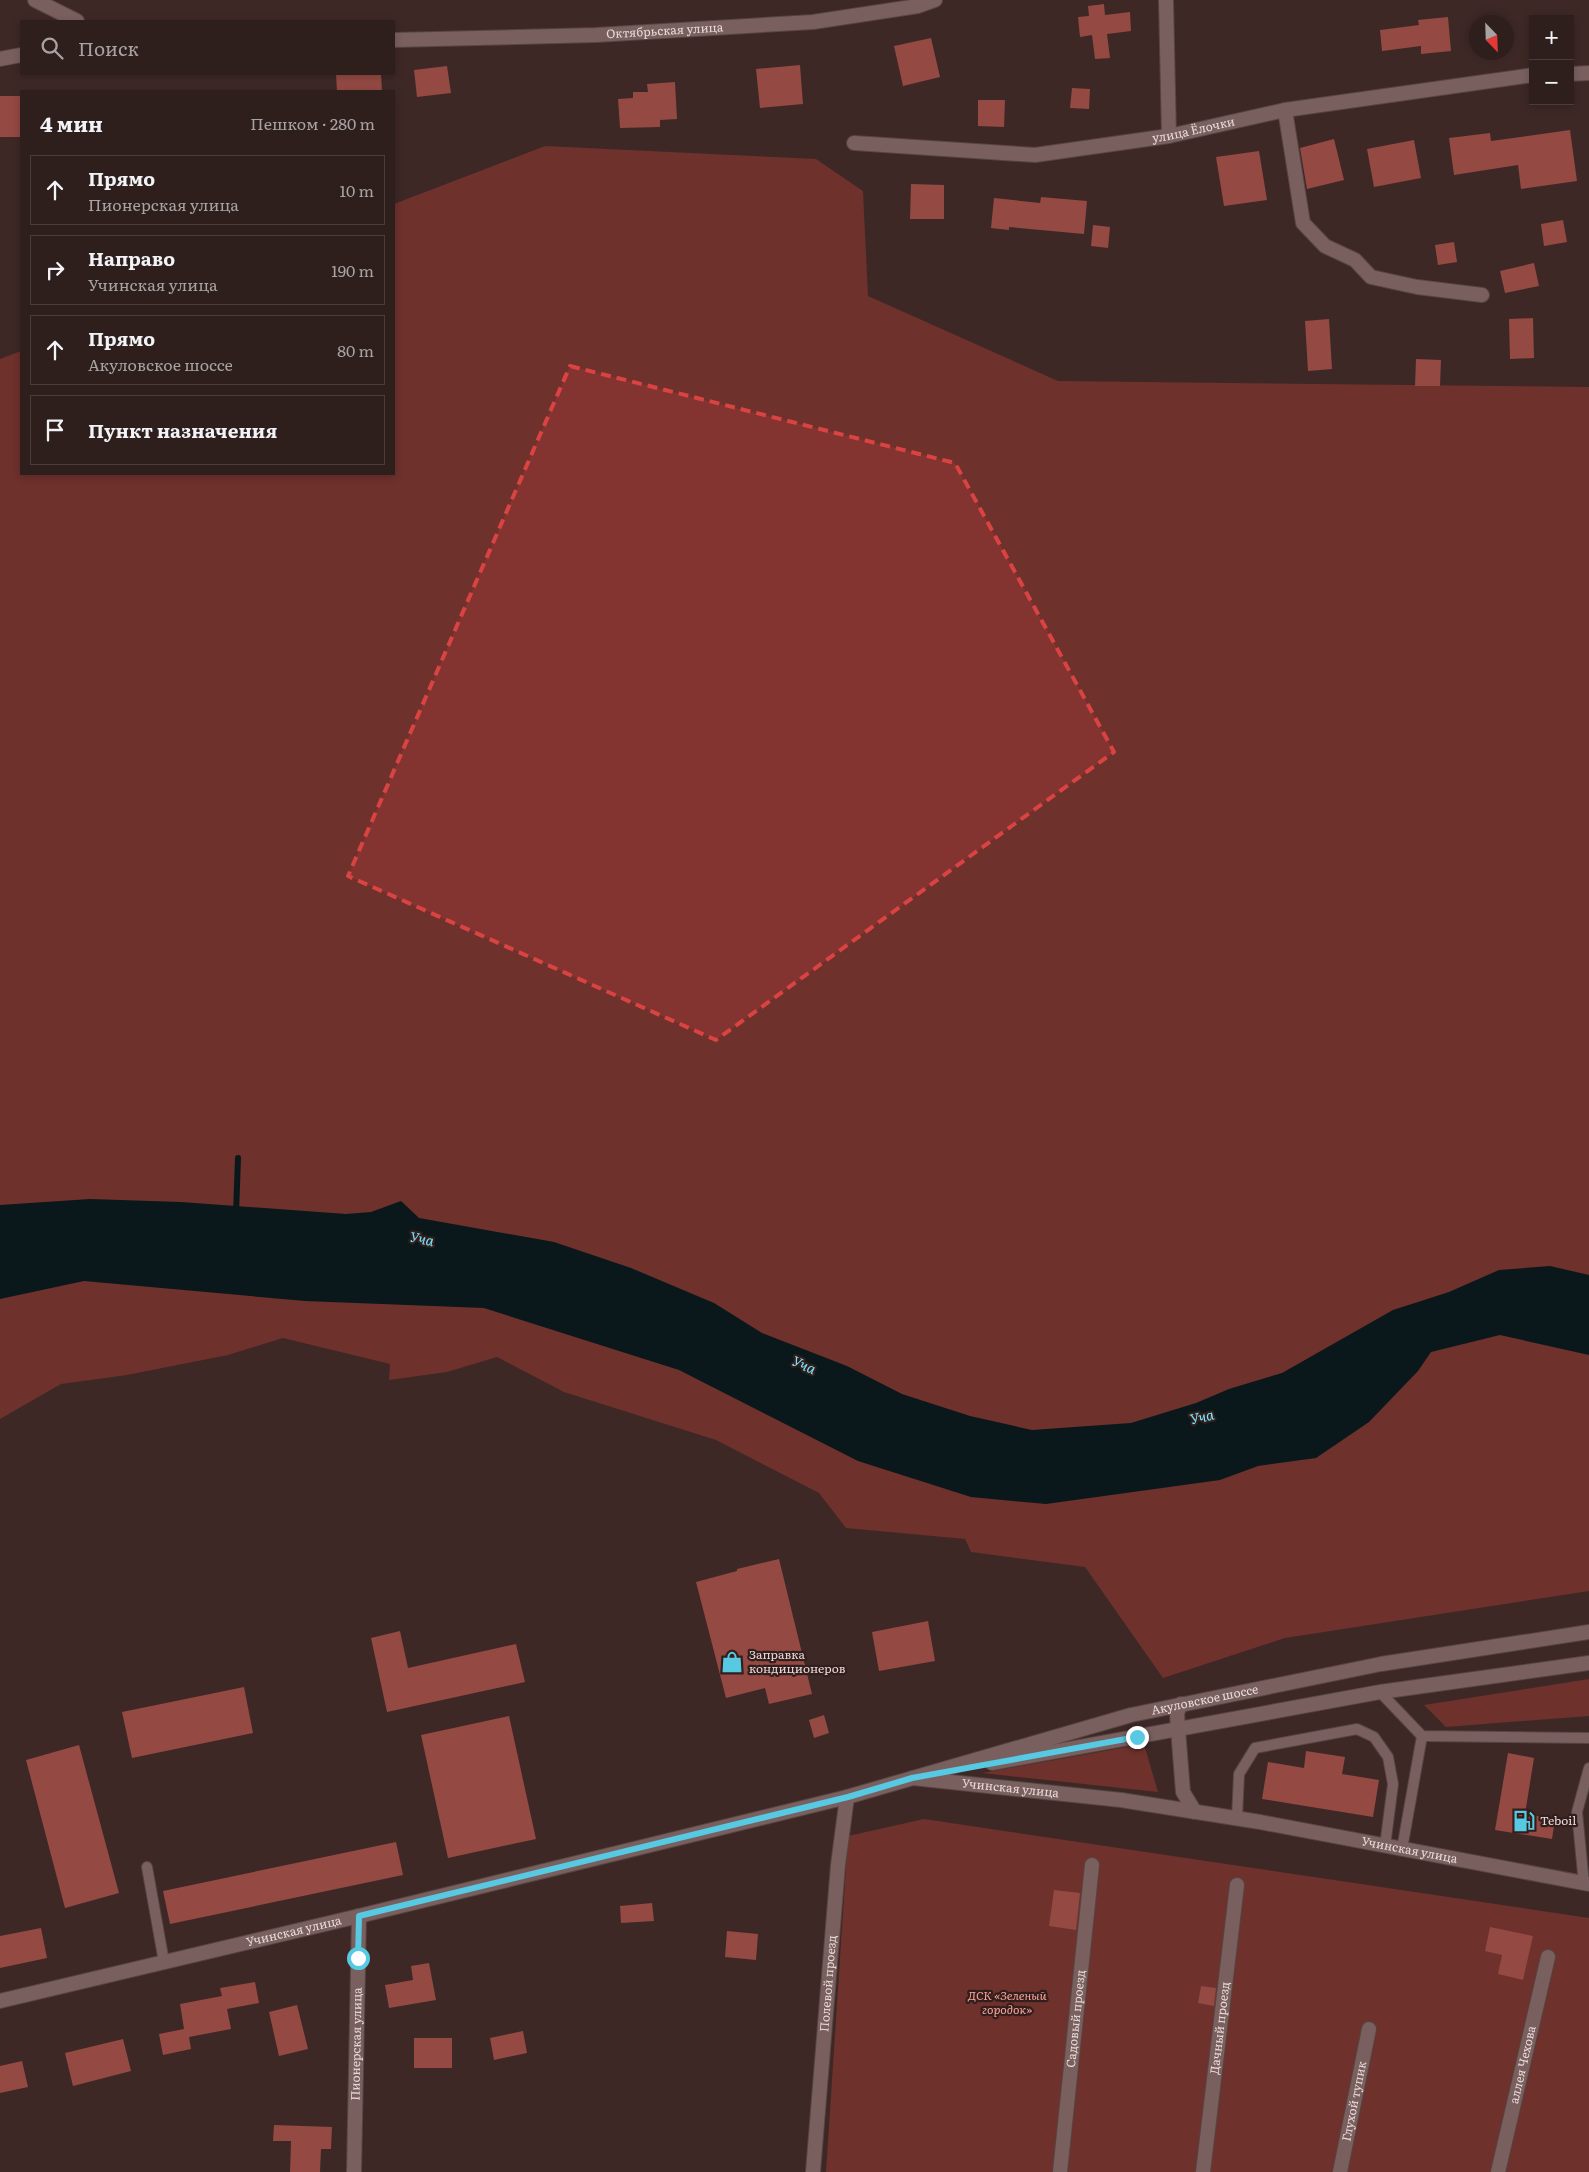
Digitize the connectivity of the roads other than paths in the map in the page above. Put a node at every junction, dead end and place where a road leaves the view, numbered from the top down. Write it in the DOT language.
graph roads {
  1 [pos="35,0"];
  2 [pos="935,0"];
  3 [pos="1166,0"];
  4 [pos="75,20"];
  5 [pos="395,40"];
  6 [pos="20,55"];
  7 [pos="0,59"];
  8 [pos="1589,73"];
  9 [pos="1574,74"];
  10 [pos="1529,76"];
  11 [pos="1285,110"];
  12 [pos="1169,136"];
  13 [pos="854,143"];
  14 [pos="1482,295"];
  15 [pos="1589,1632"];
  16 [pos="1589,1663"];
  17 [pos="1380,1692"];
  18 [pos="1181,1704"];
  19 [pos="1178,1729"];
  20 [pos="1422,1736"];
  21 [pos="1589,1738"];
  22 [pos="1589,1768"];
  23 [pos="912,1778"];
  24 [pos="848,1797"];
  25 [pos="1195,1812"];
  26 [pos="1237,1818"];
  27 [pos="1386,1846"];
  28 [pos="1402,1849"];
  29 [pos="1092,1865"];
  30 [pos="147,1867"];
  31 [pos="1587,1884"];
  32 [pos="1238,1885"];
  33 [pos="359,1916"];
  34 [pos="1548,1957"];
  35 [pos="164,1962"];
  36 [pos="0,2001"];
  37 [pos="1369,2029"];
  38 [pos="354,2172"];
  39 [pos="812,2172"];
  40 [pos="1060,2172"];
  41 [pos="1203,2172"];
  42 [pos="1340,2172"];
  43 [pos="1498,2172"];
  1 -- 4 [label="street"];
  2 -- 5 [label="street, Октябрьская улица"];
  3 -- 12 [label="street"];
  6 -- 7 [label="street"];
  8 -- 9 [label="street"];
  10 -- 11 [label="street, улица Ёлочки"];
  11 -- 12 [label="street, улица Ёлочки"];
  11 -- 14 [label="street"];
  12 -- 13 [label="street, улица Ёлочки"];
  15 -- 18 [label="street, Акуловское шоссе"];
  16 -- 17 [label="street, Акуловское шоссе"];
  17 -- 19 [label="street, Акуловское шоссе"];
  17 -- 20 [label="lane"];
  18 -- 19 [label="street"];
  18 -- 23 [label="street, Акуловское шоссе"];
  19 -- 23 [label="street, Акуловское шоссе"];
  19 -- 25 [label="street"];
  20 -- 21 [label="lane"];
  20 -- 28 [label="lane"];
  22 -- 31 [label="lane"];
  23 -- 24 [label="street, Учинская улица"];
  23 -- 25 [label="street, Учинская улица"];
  24 -- 33 [label="street, Учинская улица"];
  24 -- 39 [label="street, Полевой проезд"];
  25 -- 26 [label="street, Учинская улица"];
  26 -- 27 [label="street, Учинская улица"];
  26 -- 27 [label="lane"];
  27 -- 28 [label="street, Учинская улица"];
  28 -- 31 [label="street, Учинская улица"];
  29 -- 40 [label="street, Садовый проезд"];
  30 -- 35 [label="lane"];
  32 -- 41 [label="street, Дачный проезд"];
  33 -- 35 [label="street, Учинская улица"];
  33 -- 38 [label="street, Пионерская улица"];
  34 -- 43 [label="street, аллея Чехова"];
  35 -- 36 [label="street, Учинская улица"];
  37 -- 42 [label="street, Глухой тупик"];
}
